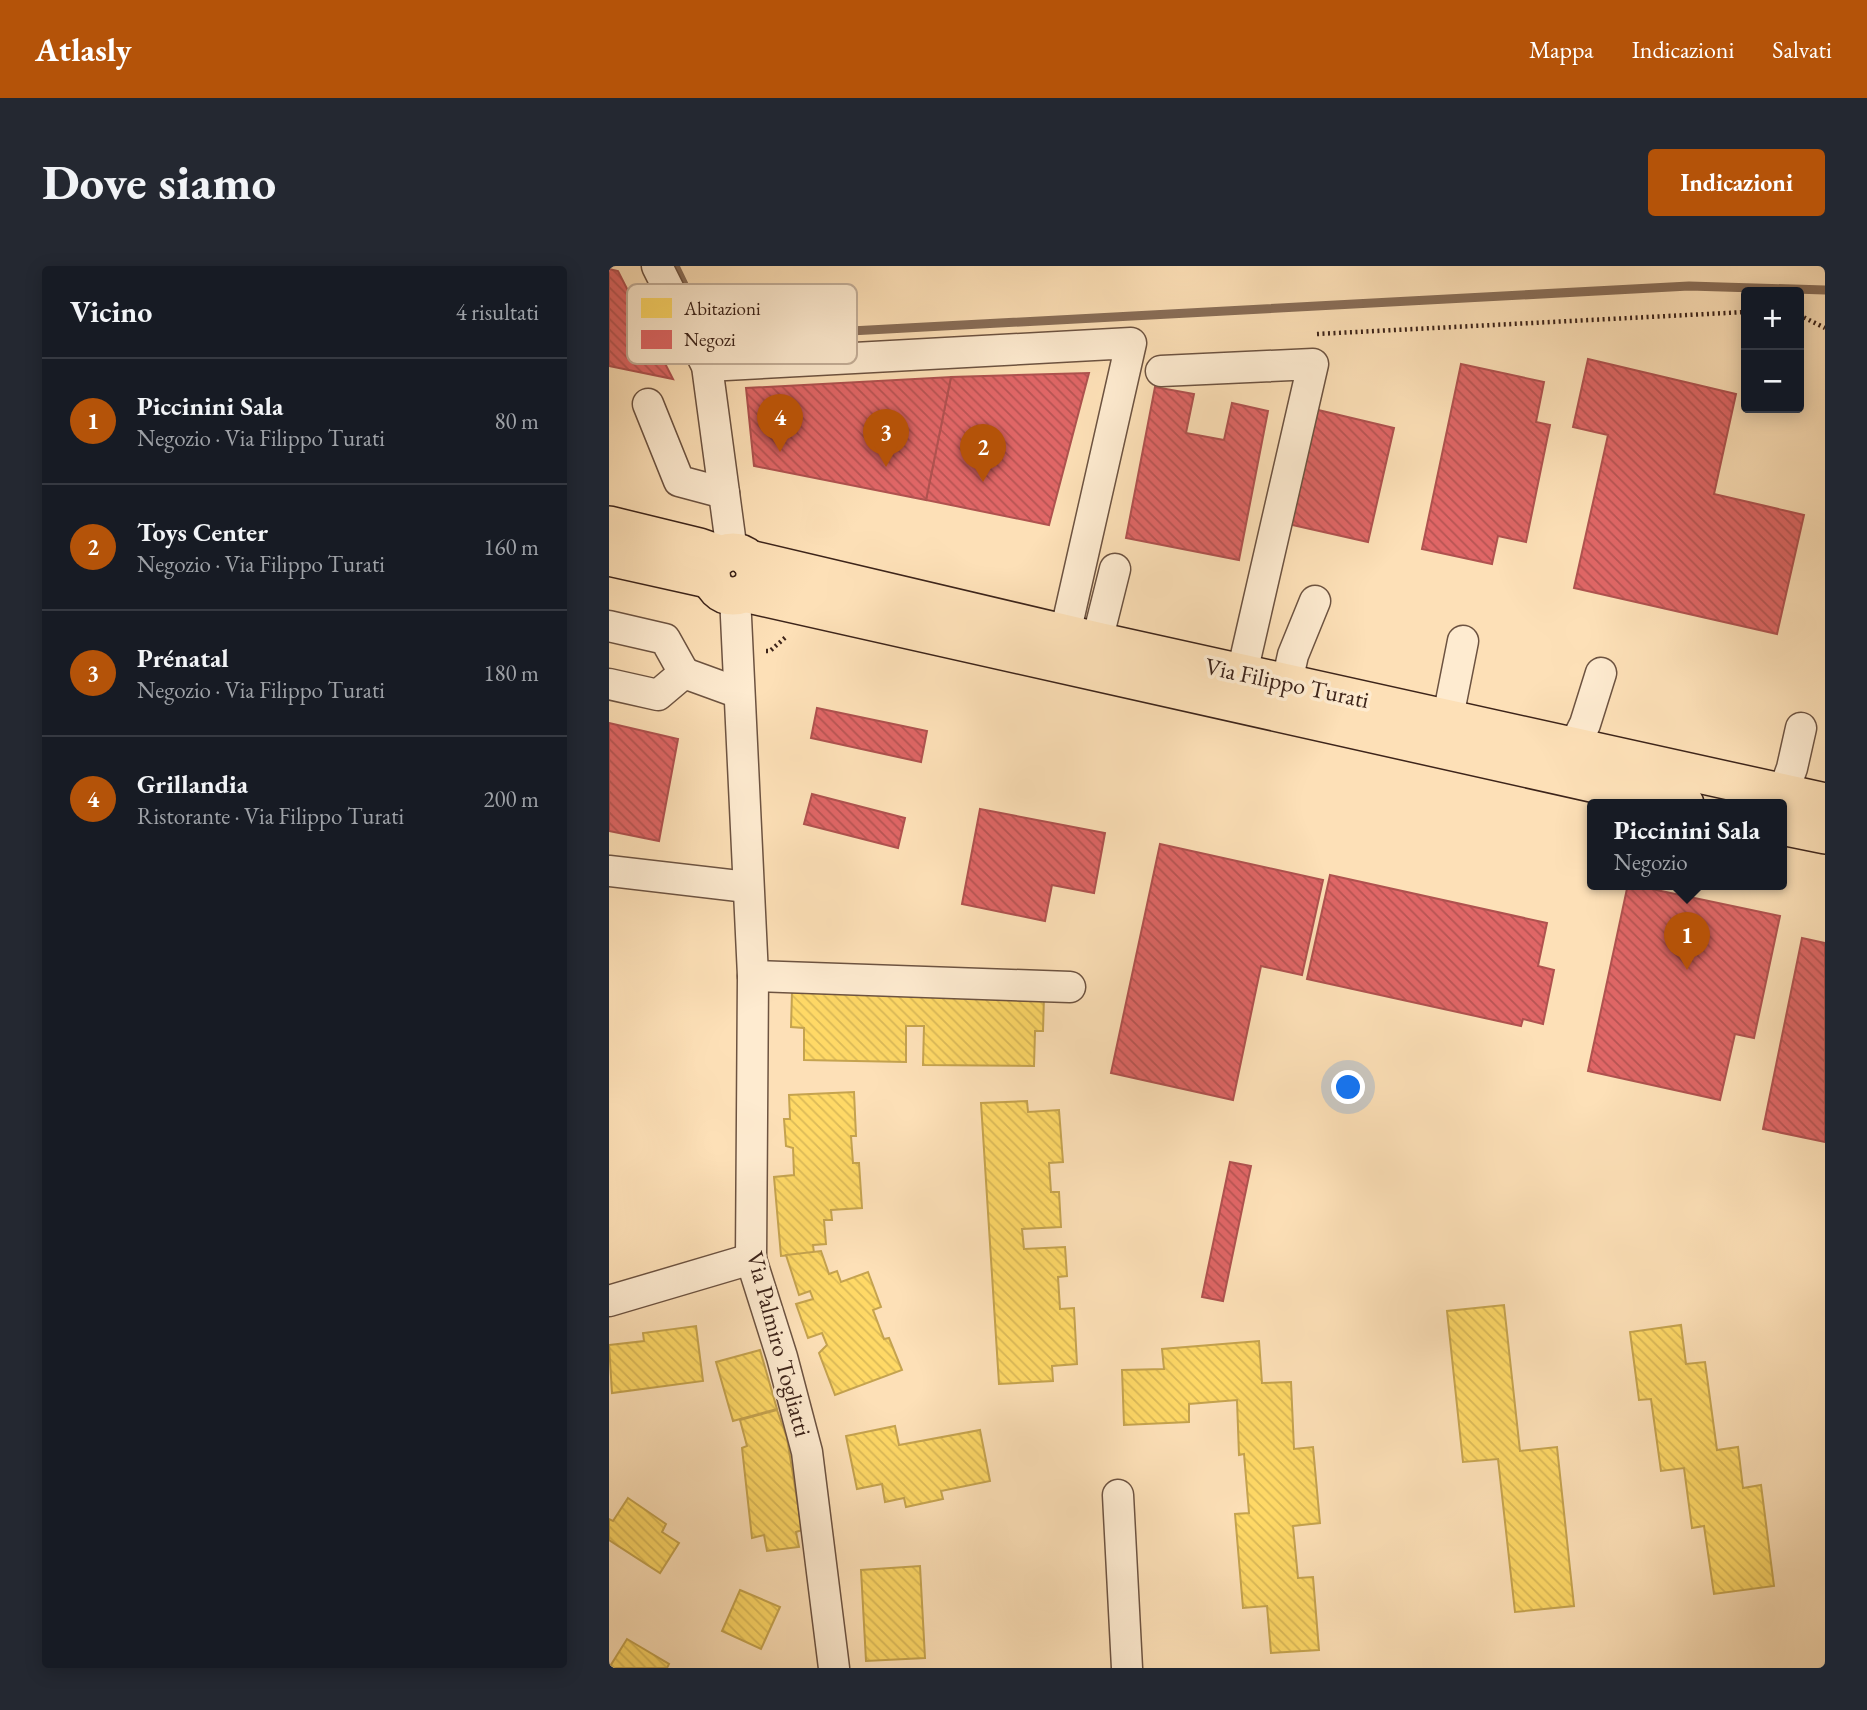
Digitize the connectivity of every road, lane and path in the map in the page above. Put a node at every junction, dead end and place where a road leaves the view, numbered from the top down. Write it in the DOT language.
graph roads {
  1 [pos="657,266"];
  2 [pos="666,284"];
  3 [pos="1741,312"];
  4 [pos="1804,318"];
  5 [pos="1825,328"];
  6 [pos="1313,334"];
  7 [pos="857,358"];
  8 [pos="744,364"];
  9 [pos="707,366"];
  10 [pos="1161,371"];
  11 [pos="649,404"];
  12 [pos="724,493"];
  13 [pos="609,525"];
  14 [pos="609,557"];
  15 [pos="1115,569"];
  16 [pos="732,572"];
  17 [pos="1315,601"];
  18 [pos="609,626"];
  19 [pos="1081,637"];
  20 [pos="1463,641"];
  21 [pos="684,673"];
  22 [pos="1242,673"];
  23 [pos="1601,673"];
  24 [pos="1287,682"];
  25 [pos="609,684"];
  26 [pos="739,693"];
  27 [pos="1448,717"];
  28 [pos="1801,728"];
  29 [pos="1574,746"];
  30 [pos="1664,799"];
  31 [pos="1749,799"];
  32 [pos="1784,799"];
  33 [pos="1825,802"];
  34 [pos="1787,808"];
  35 [pos="1787,812"];
  36 [pos="1825,835"];
  37 [pos="609,871"];
  38 [pos="747,887"];
  39 [pos="753,976"];
  40 [pos="1070,987"];
  41 [pos="751,1259"];
  42 [pos="609,1301"];
  43 [pos="1118,1495"];
  44 [pos="834,1668"];
  45 [pos="1127,1668"];
  1 -- 2 [label="street, Via Palmiro Togliatti"];
  3 -- 6 [label="path"];
  4 -- 5 [label="path"];
  7 -- 19 [label="street"];
  8 -- 9 [label="street"];
  9 -- 12 [label="street, Via Palmiro Togliatti"];
  10 -- 22 [label="street"];
  11 -- 12 [label="street"];
  12 -- 16 [label="street, Via Palmiro Togliatti"];
  13 -- 16 [label="main road, Via Filippo Turati"];
  14 -- 16 [label="main road, Via Filippo Turati"];
  15 -- 19 [label="street"];
  16 -- 19 [label="main road, Via Filippo Turati"];
  16 -- 26 [label="street, Via Palmiro Togliatti"];
  16 -- 30 [label="main road, Via Filippo Turati"];
  17 -- 24 [label="street"];
  18 -- 21 [label="street"];
  19 -- 22 [label="main road, Via Filippo Turati"];
  20 -- 27 [label="street"];
  21 -- 25 [label="street"];
  21 -- 26 [label="street"];
  22 -- 24 [label="main road, Via Filippo Turati"];
  23 -- 29 [label="street"];
  24 -- 27 [label="main road, Via Filippo Turati"];
  26 -- 38 [label="street, Via Palmiro Togliatti"];
  27 -- 29 [label="main road, Via Filippo Turati"];
  28 -- 32 [label="street"];
  29 -- 31 [label="main road, Via Filippo Turati"];
  33 -- 34 [label="main road, Via Filippo Turati"];
  35 -- 36 [label="main road, Via Filippo Turati"];
  37 -- 38 [label="street"];
  38 -- 39 [label="street, Via Palmiro Togliatti"];
  39 -- 40 [label="street"];
  39 -- 41 [label="street, Via Palmiro Togliatti"];
  41 -- 42 [label="street"];
  41 -- 44 [label="street, Via Palmiro Togliatti"];
  43 -- 45 [label="street"];
}
